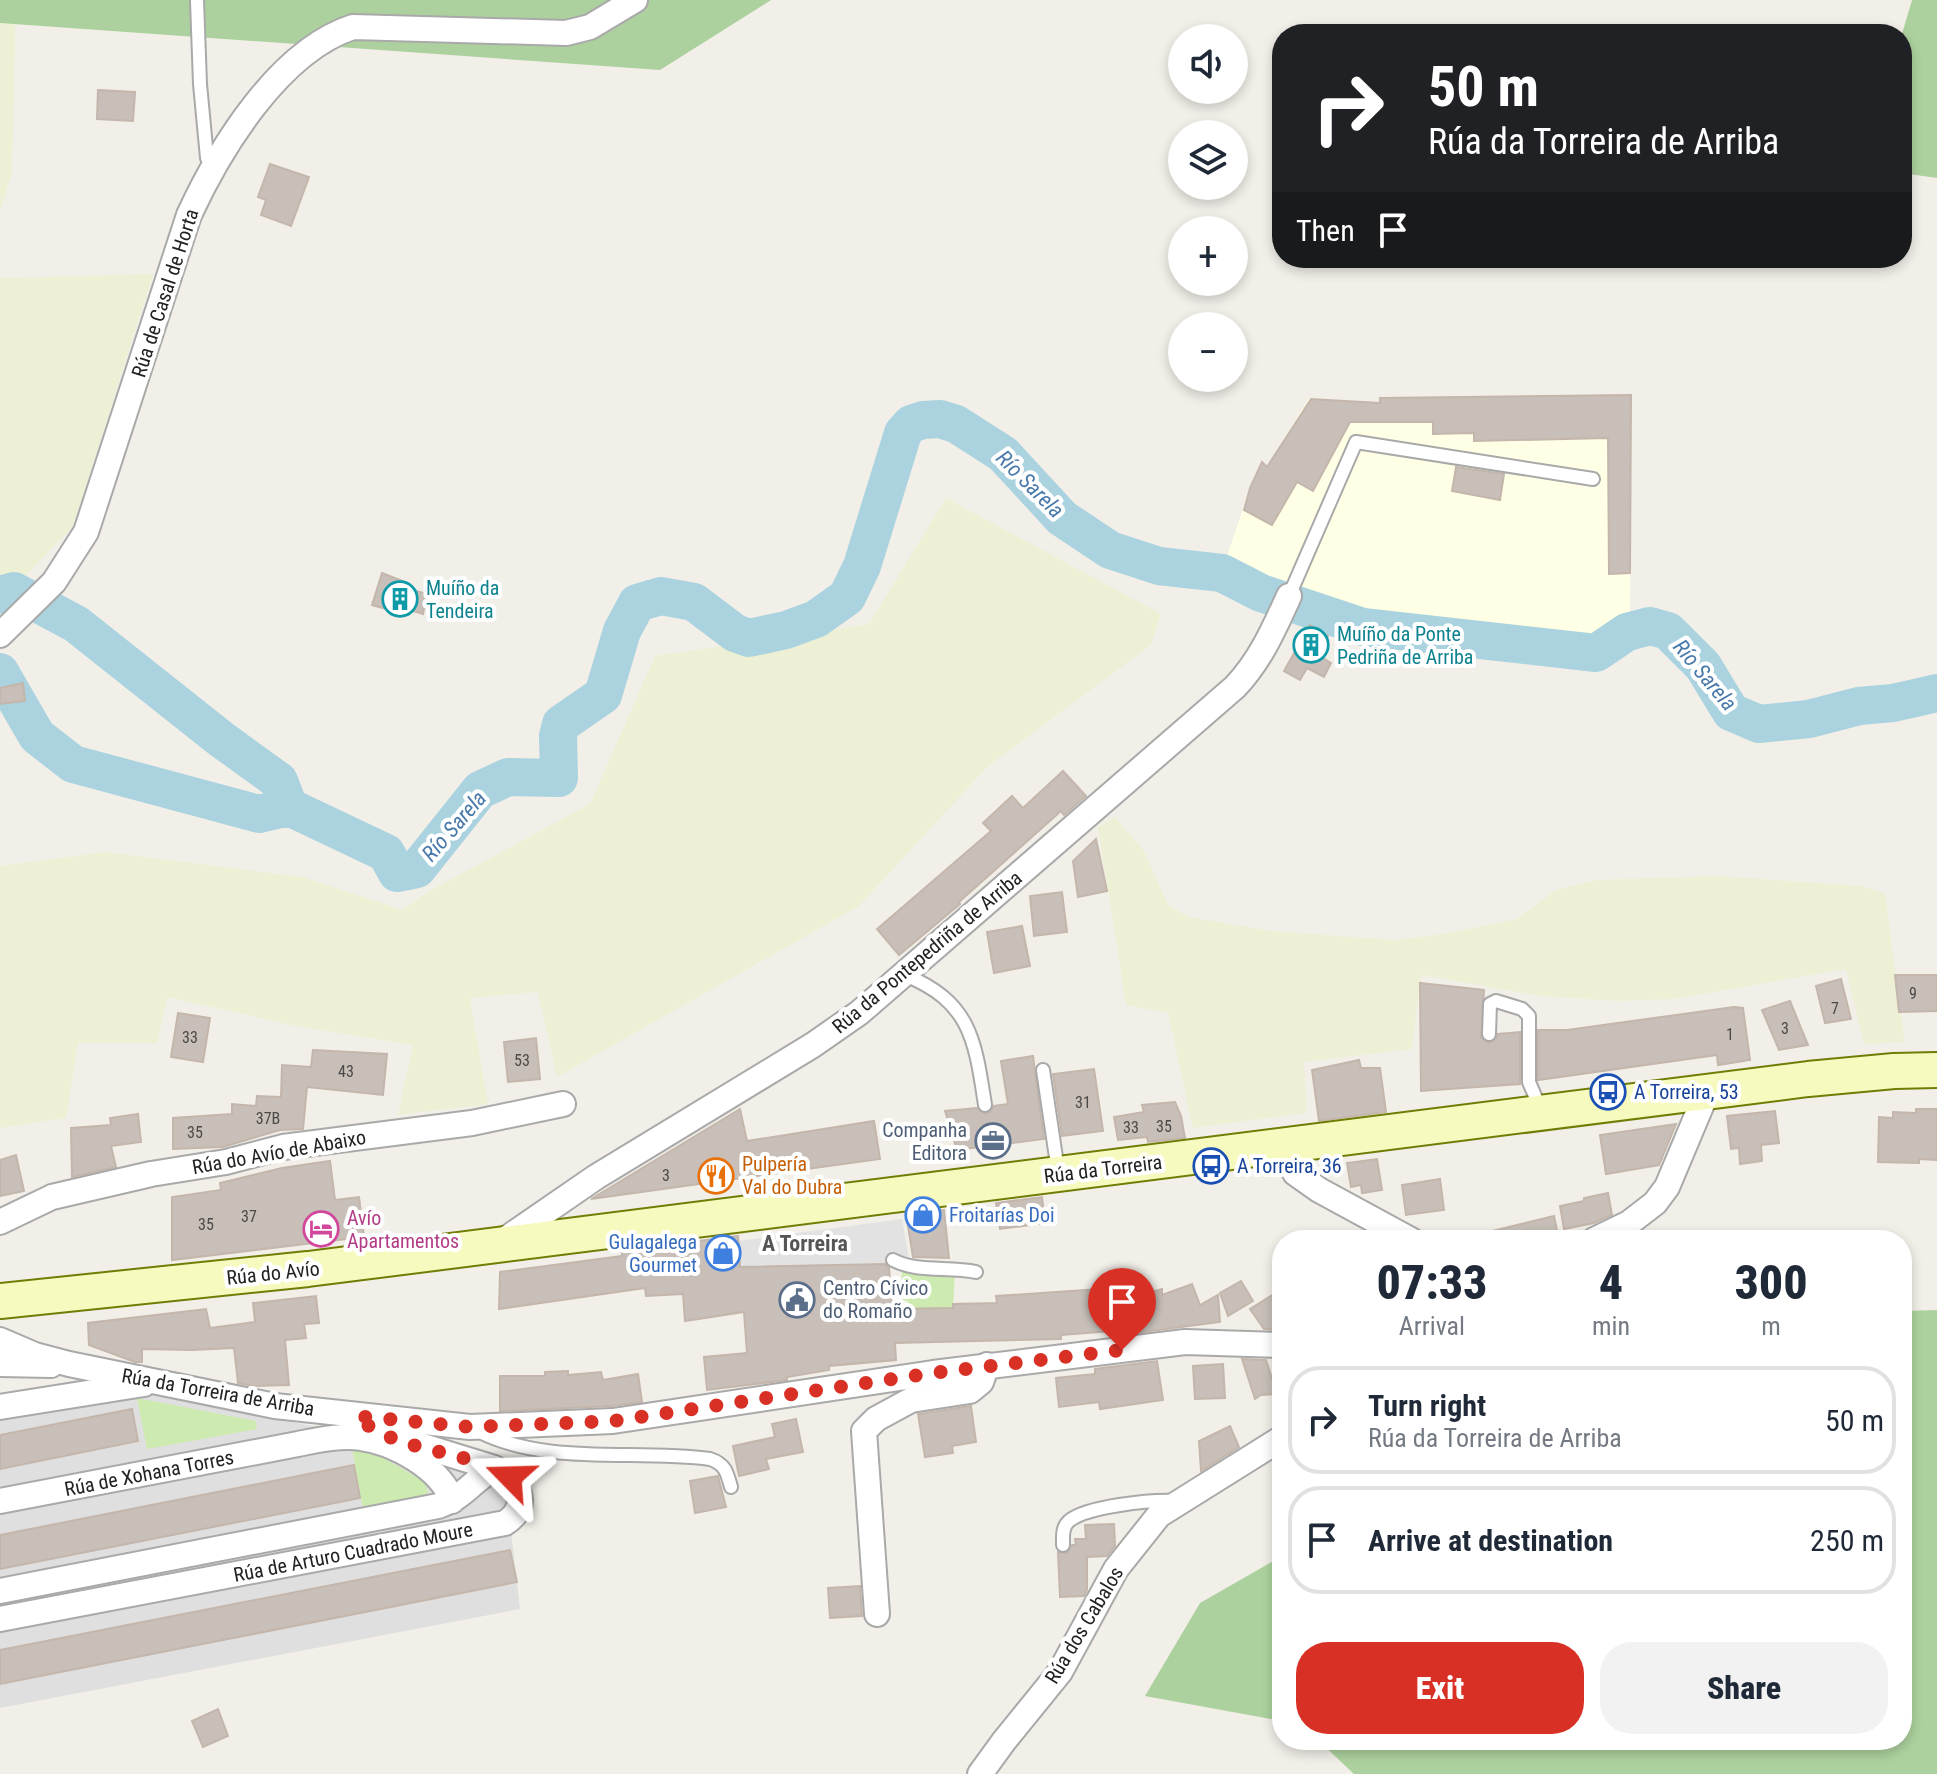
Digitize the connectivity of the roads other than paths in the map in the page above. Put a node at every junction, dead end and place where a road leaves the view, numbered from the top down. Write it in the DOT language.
graph roads {
  1 [pos="635,0"];
  2 [pos="197,1"];
  3 [pos="214,167"];
  4 [pos="1593,479"];
  5 [pos="1289,596"];
  6 [pos="0,635"];
  7 [pos="905,975"];
  8 [pos="1489,1034"];
  9 [pos="1043,1070"];
  10 [pos="1937,1070"];
  11 [pos="1707,1092"];
  12 [pos="563,1104"];
  13 [pos="985,1105"];
  14 [pos="1542,1113"];
  15 [pos="1285,1145"];
  16 [pos="1059,1174"];
  17 [pos="0,1222"];
  18 [pos="1393,1230"];
  19 [pos="1615,1230"];
  20 [pos="498,1245"];
  21 [pos="893,1260"];
  22 [pos="976,1272"];
  23 [pos="95,1293"];
  24 [pos="0,1301"];
  25 [pos="0,1324"];
  26 [pos="0,1340"];
  27 [pos="1272,1345"];
  28 [pos="0,1364"];
  29 [pos="72,1365"];
  30 [pos="987,1365"];
  31 [pos="155,1382"];
  32 [pos="57,1396"];
  33 [pos="275,1406"];
  34 [pos="0,1407"];
  35 [pos="346,1414"];
  36 [pos="470,1427"];
  37 [pos="329,1438"];
  38 [pos="298,1444"];
  39 [pos="1272,1444"];
  40 [pos="494,1468"];
  41 [pos="731,1487"];
  42 [pos="0,1501"];
  43 [pos="452,1501"];
  44 [pos="1177,1502"];
  45 [pos="1063,1545"];
  46 [pos="0,1591"];
  47 [pos="877,1614"];
  48 [pos="0,1619"];
  49 [pos="980,1774"];
  1 -- 3 [label="street, Rúa de Casal de Horta"];
  2 -- 3 [label="lane"];
  3 -- 6 [label="street, Rúa de Casal de Horta"];
  4 -- 5 [label="lane"];
  5 -- 7 [label="street, Rúa da Pontepedriña de Arriba"];
  7 -- 13 [label="lane"];
  7 -- 20 [label="street, Rúa da Pontepedriña de Arriba"];
  8 -- 14 [label="lane"];
  9 -- 16 [label="lane"];
  10 -- 11 [label="main road, Rúa da Torreira"];
  11 -- 14 [label="main road, Rúa da Torreira"];
  11 -- 19 [label="street"];
  12 -- 17 [label="street, Rúa do Avío de Abaixo"];
  14 -- 15 [label="main road, Rúa da Torreira"];
  15 -- 16 [label="main road, Rúa da Torreira"];
  15 -- 18 [label="street"];
  16 -- 20 [label="main road, Rúa da Torreira"];
  20 -- 23 [label="main road, Rúa do Avío"];
  21 -- 22 [label="lane"];
  23 -- 24 [label="main road, Rúa do Avío"];
  23 -- 25 [label="main road, Rúa do Avío"];
  26 -- 29 [label="street, Rúa da Torreira de Arriba"];
  27 -- 30 [label="street, Rúa da Torreira de Arriba"];
  28 -- 29 [label="street, Rúa da Torreira de Arriba"];
  29 -- 31 [label="street, Rúa da Torreira de Arriba"];
  29 -- 32 [label="street"];
  30 -- 36 [label="street, Rúa da Torreira de Arriba"];
  30 -- 47 [label="street"];
  31 -- 32 [label="street"];
  31 -- 33 [label="street, Rúa da Torreira de Arriba"];
  32 -- 34 [label="street"];
  33 -- 35 [label="street, Rúa da Torreira de Arriba"];
  33 -- 38 [label="street"];
  35 -- 36 [label="street, Rúa da Torreira de Arriba"];
  35 -- 37 [label="street"];
  35 -- 40 [label="street"];
  36 -- 41 [label="lane"];
  37 -- 38 [label="street, Rúa de Xohana Torres"];
  37 -- 43 [label="street, Rúa de Xohana Torres"];
  38 -- 42 [label="street, Rúa de Xohana Torres"];
  39 -- 44 [label="street, Rúa dos Cabalos"];
  40 -- 43 [label="street, Rúa de Arturo Cuadrado Moure"];
  40 -- 48 [label="street, Rúa de Arturo Cuadrado Moure"];
  43 -- 46 [label="street, Rúa de Arturo Cuadrado Moure"];
  44 -- 45 [label="lane"];
  44 -- 49 [label="street, Rúa dos Cabalos"];
}
